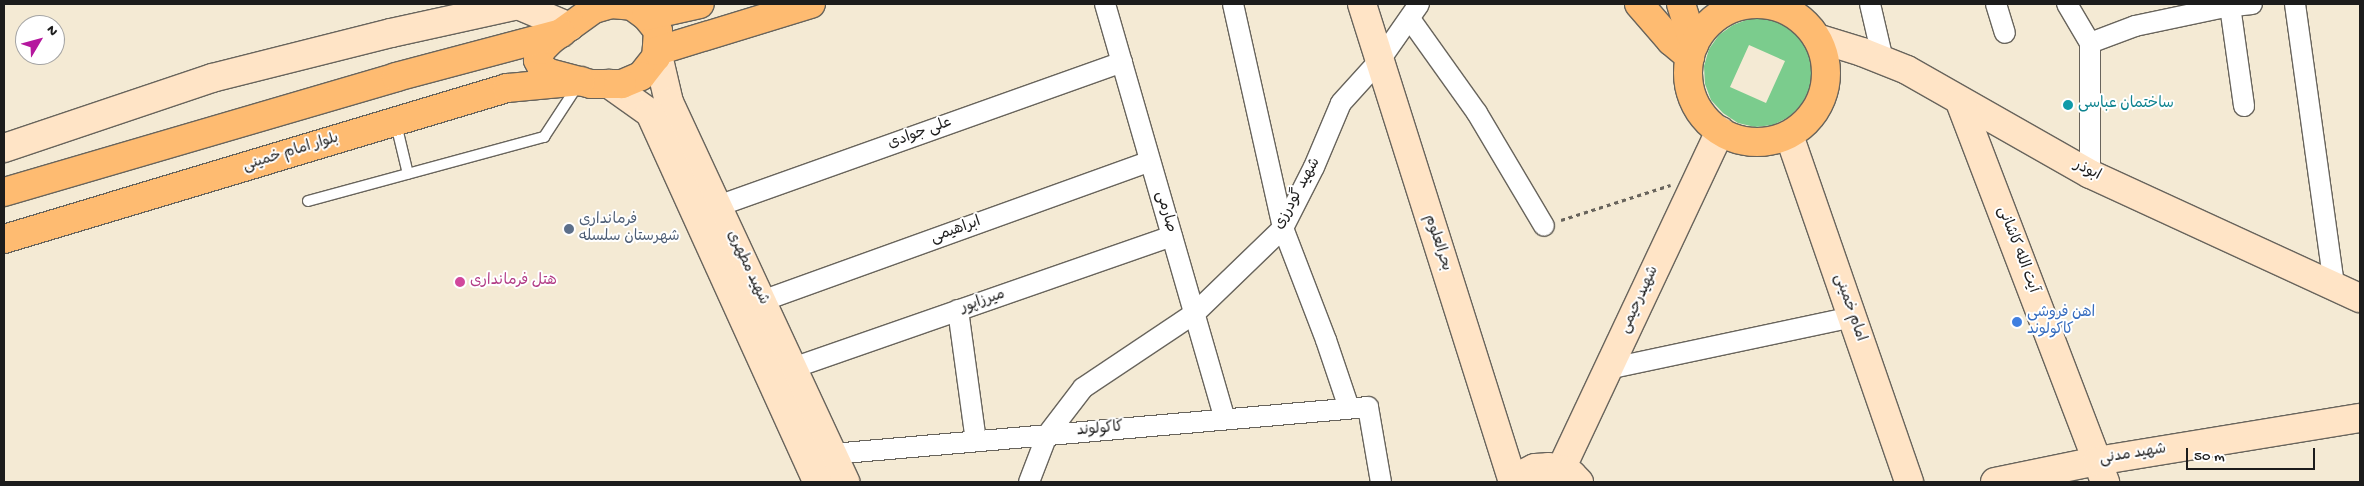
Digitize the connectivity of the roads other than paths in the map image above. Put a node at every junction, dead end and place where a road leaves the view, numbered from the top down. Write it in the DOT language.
graph roads {
  1 [pos="700,4"];
  2 [pos="811,4"];
  3 [pos="1105,4"];
  4 [pos="1233,4"];
  5 [pos="1362,4"];
  6 [pos="1639,4"];
  7 [pos="1682,4"];
  8 [pos="1749,4"];
  9 [pos="1870,4"];
  10 [pos="1996,4"];
  11 [pos="2067,4"];
  12 [pos="2252,4"];
  13 [pos="2295,4"];
  14 [pos="2230,6"];
  15 [pos="463,10"];
  16 [pos="1415,11"];
  17 [pos="646,16"];
  18 [pos="565,30"];
  19 [pos="2005,33"];
  20 [pos="1817,38"];
  21 [pos="2090,43"];
  22 [pos="657,51"];
  23 [pos="1692,51"];
  24 [pos="1380,60"];
  25 [pos="1883,60"];
  26 [pos="1122,62"];
  27 [pos="581,81"];
  28 [pos="610,84"];
  29 [pos="1960,102"];
  30 [pos="2244,106"];
  31 [pos="395,121"];
  32 [pos="1720,131"];
  33 [pos="1789,134"];
  34 [pos="4,148"];
  35 [pos="1150,161"];
  36 [pos="408,174"];
  37 [pos="2090,174"];
  38 [pos="4,192"];
  39 [pos="308,201"];
  40 [pos="718,206"];
  41 [pos="1544,226"];
  42 [pos="1283,228"];
  43 [pos="1172,236"];
  44 [pos="4,239"];
  45 [pos="2334,285"];
  46 [pos="2360,298"];
  47 [pos="762,302"];
  48 [pos="958,310"];
  49 [pos="1195,313"];
  50 [pos="1852,317"];
  51 [pos="793,368"];
  52 [pos="1608,369"];
  53 [pos="1358,408"];
  54 [pos="2360,418"];
  55 [pos="1225,419"];
  56 [pos="1047,435"];
  57 [pos="976,441"];
  58 [pos="832,454"];
  59 [pos="2101,471"];
  60 [pos="1570,476"];
  61 [pos="817,482"];
  62 [pos="845,482"];
  63 [pos="1029,482"];
  64 [pos="1381,482"];
  65 [pos="1513,482"];
  66 [pos="1909,482"];
  67 [pos="1995,482"];
  1 -- 17 [label="main road"];
  2 -- 22 [label="main road"];
  3 -- 26 [label="street, صارمی"];
  4 -- 42 [label="street"];
  5 -- 24 [label="main road, بحرالعلوم"];
  6 -- 23 [label="main road"];
  7 -- 23 [label="main road"];
  8 -- 20 [label="main road"];
  8 -- 23 [label="main road"];
  9 -- 25 [label="street"];
  10 -- 19 [label="street"];
  11 -- 21 [label="street"];
  12 -- 14 [label="street"];
  13 -- 45 [label="street"];
  14 -- 21 [label="street"];
  14 -- 30 [label="street"];
  15 -- 18 [label="main road"];
  15 -- 34 [label="main road"];
  16 -- 24 [label="street, شهید گودرزی"];
  16 -- 41 [label="street"];
  17 -- 18 [label="main road"];
  17 -- 22 [label="main road"];
  18 -- 27 [label="main road"];
  18 -- 38 [label="main road"];
  20 -- 25 [label="main road, ابوذر"];
  20 -- 33 [label="main road"];
  21 -- 37 [label="street"];
  22 -- 28 [label="main road"];
  22 -- 40 [label="main road, شهید مطهری"];
  23 -- 32 [label="main road"];
  24 -- 42 [label="street, شهید گودرزی"];
  24 -- 65 [label="main road, بحرالعلوم"];
  25 -- 29 [label="main road, ابوذر"];
  26 -- 35 [label="street, صارمی"];
  26 -- 40 [label="street, علی جوادی"];
  27 -- 28 [label="main road"];
  27 -- 31 [label="main road, بلوار امام خمینی"];
  27 -- 36 [label="lane"];
  28 -- 61 [label="main road, شهید مطهری"];
  29 -- 37 [label="main road, ابوذر"];
  29 -- 59 [label="main road, آیت الله کاشانی"];
  31 -- 36 [label="lane"];
  31 -- 44 [label="main road, بلوار امام خمینی"];
  32 -- 33 [label="main road"];
  32 -- 52 [label="main road, شهیدرحیمی"];
  33 -- 50 [label="main road, امام خمینی"];
  35 -- 43 [label="street, صارمی"];
  35 -- 47 [label="street, ابراهیمی"];
  36 -- 39 [label="lane"];
  37 -- 45 [label="main road, ابوذر"];
  40 -- 47 [label="main road, شهید مطهری"];
  42 -- 49 [label="street, شهید گودرزی"];
  42 -- 53 [label="street"];
  43 -- 48 [label="street, میرزاپور"];
  43 -- 49 [label="street, صارمی"];
  45 -- 46 [label="main road, ابوذر"];
  47 -- 51 [label="main road, شهید مطهری"];
  48 -- 51 [label="street, میرزاپور"];
  48 -- 57 [label="street"];
  49 -- 55 [label="street, صارمی"];
  49 -- 56 [label="street, شهید گودرزی"];
  50 -- 52 [label="street"];
  50 -- 66 [label="main road, امام خمینی"];
  51 -- 58 [label="main road, شهید مطهری"];
  52 -- 60 [label="main road, شهیدرحیمی"];
  53 -- 55 [label="street, کاکولوند"];
  53 -- 64 [label="street"];
  54 -- 59 [label="main road, شهید مدنی"];
  55 -- 56 [label="street, کاکولوند"];
  56 -- 57 [label="street, کاکولوند"];
  56 -- 63 [label="street, شهید گودرزی"];
  57 -- 58 [label="street, کاکولوند"];
  58 -- 62 [label="main road, شهید مطهری"];
  59 -- 67 [label="main road, شهید مدنی"];
  60 -- 65 [label="main road"];
}
